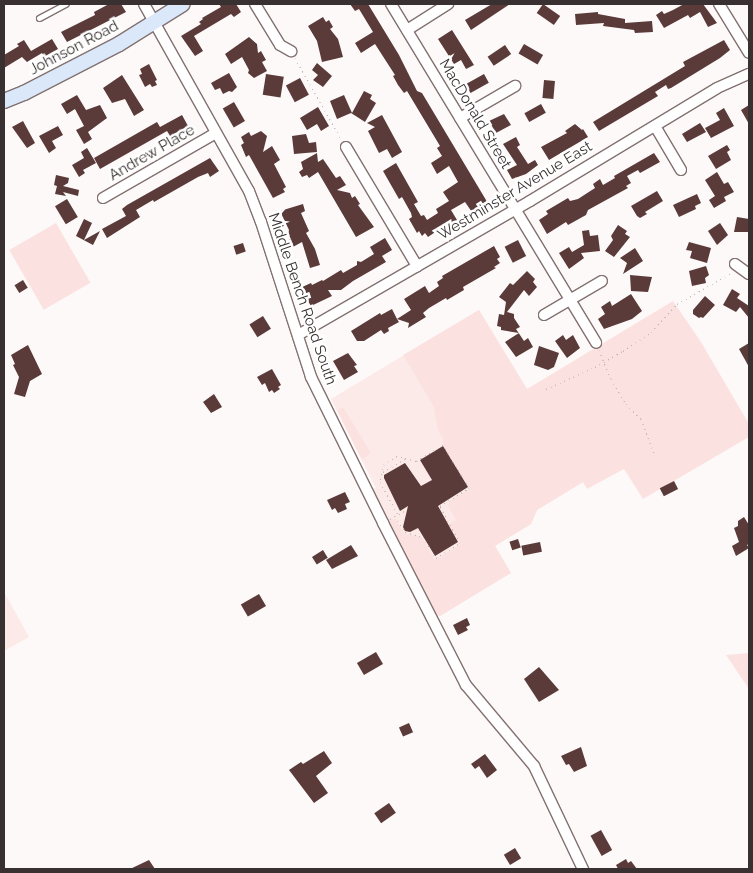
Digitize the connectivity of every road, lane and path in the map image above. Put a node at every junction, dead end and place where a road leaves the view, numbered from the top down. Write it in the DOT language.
graph roads {
  1 [pos="65,4"];
  2 [pos="144,4"];
  3 [pos="183,4"];
  4 [pos="255,4"];
  5 [pos="392,4"];
  6 [pos="448,4"];
  7 [pos="720,4"];
  8 [pos="39,18"];
  9 [pos="155,23"];
  10 [pos="407,30"];
  11 [pos="291,51"];
  12 [pos="749,53"];
  13 [pos="749,74"];
  14 [pos="515,86"];
  15 [pos="4,101"];
  16 [pos="460,118"];
  17 [pos="655,126"];
  18 [pos="216,134"];
  19 [pos="346,147"];
  20 [pos="681,170"];
  21 [pos="103,198"];
  22 [pos="515,209"];
  23 [pos="417,266"];
  24 [pos="738,266"];
  25 [pos="749,274"];
  26 [pos="602,281"];
  27 [pos="570,300"];
  28 [pos="544,315"];
  29 [pos="298,335"];
  30 [pos="596,343"];
  31 [pos="605,361"];
  32 [pos="546,388"];
  33 [pos="654,453"];
  34 [pos="406,458"];
  35 [pos="382,473"];
  36 [pos="406,510"];
  37 [pos="398,514"];
  38 [pos="395,516"];
  39 [pos="383,523"];
  40 [pos="583,869"];
  1 -- 8 [label="lane"];
  2 -- 9 [label="street, Middle Bench Road South"];
  3 -- 9 [label="main road, Johnson Road"];
  4 -- 11 [label="street"];
  5 -- 10 [label="street, MacDonald Street"];
  6 -- 10 [label="street"];
  7 -- 12 [label="street"];
  9 -- 15 [label="main road, Johnson Road"];
  9 -- 18 [label="street, Middle Bench Road South"];
  10 -- 16 [label="street, MacDonald Street"];
  11 -- 19 [label="path"];
  13 -- 17 [label="street, Westminster Avenue East"];
  14 -- 16 [label="street"];
  16 -- 22 [label="street, MacDonald Street"];
  17 -- 20 [label="street"];
  17 -- 22 [label="street, Westminster Avenue East"];
  18 -- 21 [label="street, Andrew Place"];
  18 -- 29 [label="street, Middle Bench Road South"];
  19 -- 23 [label="street"];
  22 -- 23 [label="street, Westminster Avenue East"];
  22 -- 27 [label="street, MacDonald Street"];
  23 -- 29 [label="street, Westminster Avenue East"];
  24 -- 25 [label="street"];
  24 -- 31 [label="path"];
  26 -- 27 [label="street"];
  27 -- 28 [label="street"];
  27 -- 30 [label="street, MacDonald Street"];
  29 -- 39 [label="street, Middle Bench Road South"];
  30 -- 31 [label="path"];
  31 -- 32 [label="path"];
  31 -- 33 [label="path"];
  34 -- 35 [label="path"];
  34 -- 35 [label="path"];
  34 -- 38 [label="path"];
  35 -- 37 [label="path"];
  36 -- 37 [label="path"];
  37 -- 38 [label="path"];
  38 -- 39 [label="path"];
  39 -- 40 [label="street, Middle Bench Road South"];
}
